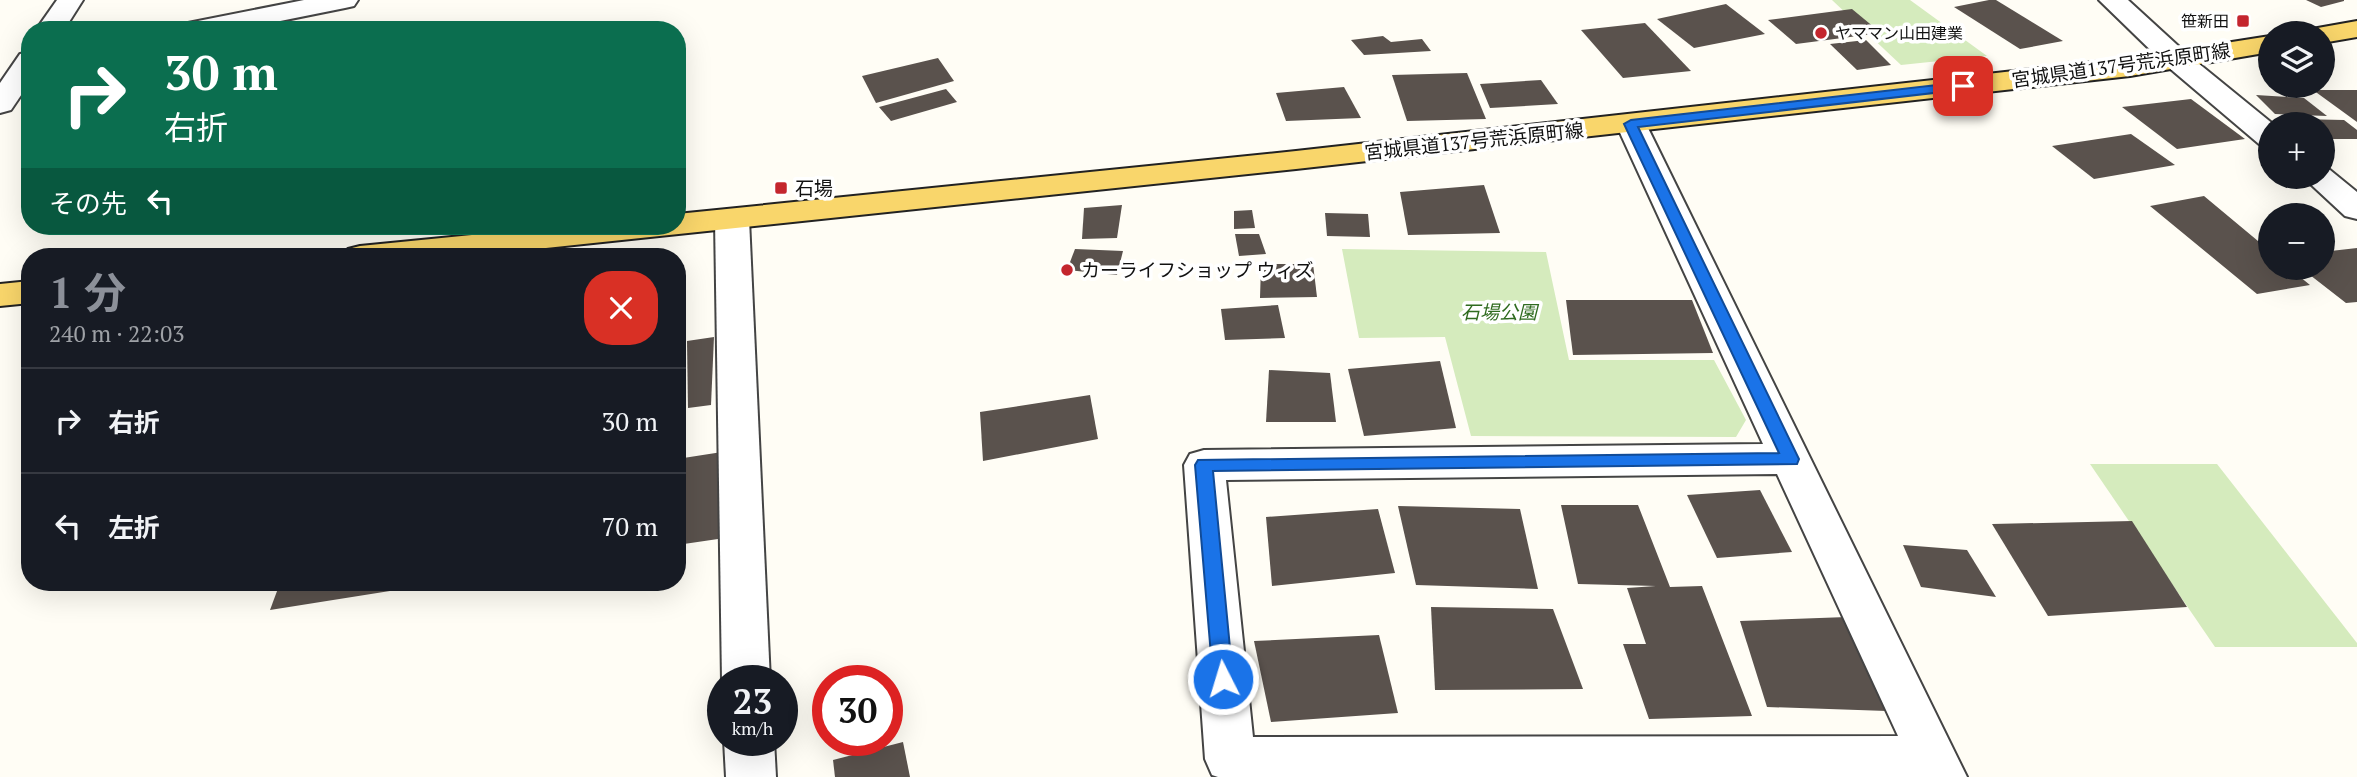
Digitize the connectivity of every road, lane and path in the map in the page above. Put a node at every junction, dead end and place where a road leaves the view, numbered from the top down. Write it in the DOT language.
graph roads {
  1 [pos="70,0"];
  2 [pos="345,0"];
  3 [pos="2112,0"];
  4 [pos="56,21"];
  5 [pos="239,21"];
  6 [pos="2357,29"];
  7 [pos="2335,33"];
  8 [pos="2258,46"];
  9 [pos="2177,60"];
  10 [pos="21,65"];
  11 [pos="0,104"];
  12 [pos="1631,124"];
  13 [pos="2258,126"];
  14 [pos="2333,189"];
  15 [pos="2357,209"];
  16 [pos="732,219"];
  17 [pos="686,223"];
  18 [pos="575,235"];
  19 [pos="448,248"];
  20 [pos="21,293"];
  21 [pos="0,295"];
  22 [pos="1791,459"];
  23 [pos="746,665"];
  24 [pos="750,756"];
  25 [pos="1937,767"];
  26 [pos="1531,768"];
  27 [pos="751,777"];
  1 -- 4 [label="street"];
  2 -- 5 [label="street"];
  3 -- 9 [label="street"];
  6 -- 7 [label="main road"];
  8 -- 9 [label="main road, 宮城県道137号荒浜原町線"];
  9 -- 12 [label="main road, 宮城県道137号荒浜原町線"];
  9 -- 13 [label="street"];
  10 -- 11 [label="street"];
  12 -- 16 [label="main road, 宮城県道137号荒浜原町線"];
  12 -- 22 [label="street"];
  14 -- 15 [label="street"];
  16 -- 17 [label="main road, 宮城県道137号荒浜原町線"];
  16 -- 23 [label="street"];
  18 -- 19 [label="main road"];
  20 -- 21 [label="main road"];
  22 -- 25 [label="street"];
  22 -- 26 [label="street"];
  24 -- 27 [label="street"];
  25 -- 26 [label="street"];
}
